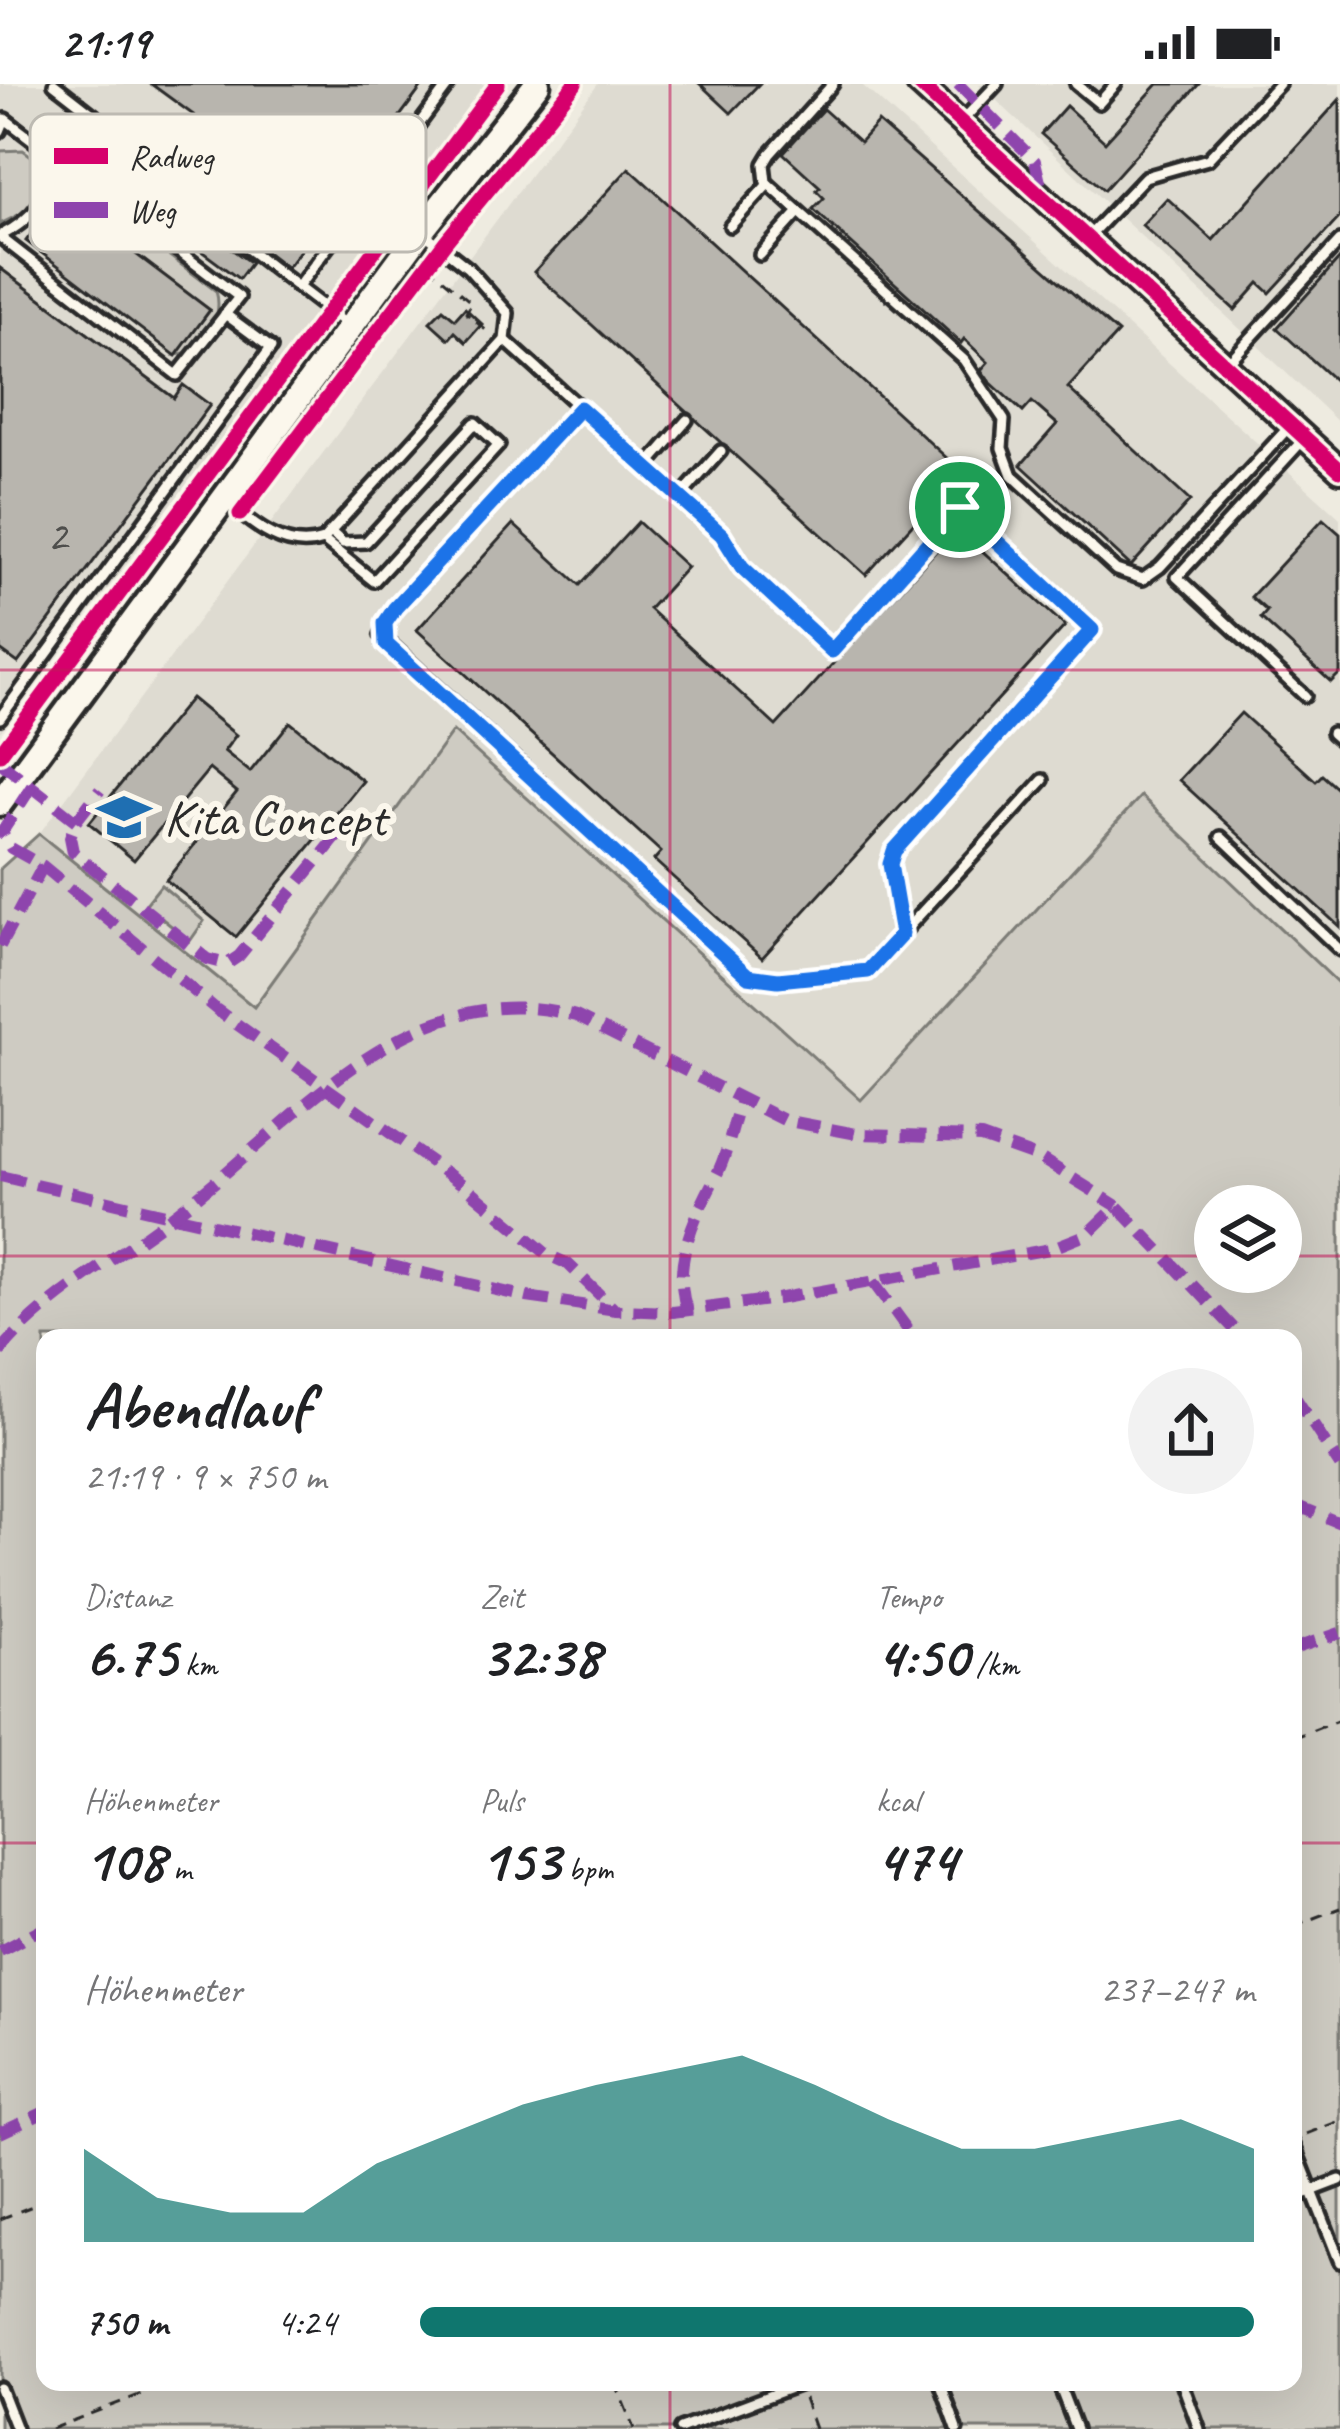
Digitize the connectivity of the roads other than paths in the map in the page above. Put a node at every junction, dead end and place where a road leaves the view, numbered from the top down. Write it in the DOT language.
graph roads {
  1 [pos="54,84"];
  2 [pos="449,84"];
  3 [pos="537,84"];
  4 [pos="833,84"];
  5 [pos="919,84"];
  6 [pos="997,84"];
  7 [pos="1076,84"];
  8 [pos="1116,84"];
  9 [pos="1279,84"];
  10 [pos="93,114"];
  11 [pos="426,115"];
  12 [pos="961,122"];
  13 [pos="3,125"];
  14 [pos="30,141"];
  15 [pos="768,184"];
  16 [pos="797,214"];
  17 [pos="30,221"];
  18 [pos="426,225"];
  19 [pos="730,226"];
  20 [pos="426,235"];
  21 [pos="0,237"];
  22 [pos="1088,237"];
  23 [pos="1340,241"];
  24 [pos="181,252"];
  25 [pos="252,252"];
  26 [pos="324,252"];
  27 [pos="405,252"];
  28 [pos="760,255"];
  29 [pos="298,287"];
  30 [pos="225,314"];
  31 [pos="350,327"];
  32 [pos="503,342"];
  33 [pos="1228,364"];
  34 [pos="580,408"];
  35 [pos="687,420"];
  36 [pos="1298,431"];
  37 [pos="721,451"];
  38 [pos="646,467"];
  39 [pos="1340,470"];
  40 [pos="680,497"];
  41 [pos="223,499"];
  42 [pos="327,536"];
  43 [pos="1305,695"];
  44 [pos="0,718"];
  45 [pos="1043,780"];
  46 [pos="0,803"];
  47 [pos="1221,837"];
  48 [pos="902,934"];
  49 [pos="1340,950"];
  50 [pos="1302,2162"];
  51 [pos="1340,2180"];
  52 [pos="1313,2190"];
  53 [pos="1302,2194"];
  54 [pos="1340,2262"];
  55 [pos="0,2388"];
  56 [pos="785,2391"];
  57 [pos="943,2391"];
  58 [pos="1061,2391"];
  59 [pos="1184,2391"];
  60 [pos="699,2426"];
  61 [pos="16,2429"];
  62 [pos="680,2429"];
  63 [pos="957,2429"];
  64 [pos="1076,2429"];
  65 [pos="1199,2429"];
  1 -- 10 [label="lane"];
  2 -- 11 [label="lane"];
  3 -- 18 [label="main road"];
  4 -- 15 [label="lane"];
  5 -- 12 [label="street"];
  6 -- 12 [label="lane"];
  7 -- 8 [label="lane"];
  9 -- 22 [label="lane"];
  12 -- 22 [label="street"];
  13 -- 14 [label="lane"];
  15 -- 16 [label="lane"];
  15 -- 19 [label="lane"];
  16 -- 28 [label="lane"];
  16 -- 36 [label="lane"];
  17 -- 21 [label="lane"];
  20 -- 32 [label="lane"];
  21 -- 30 [label="lane"];
  22 -- 33 [label="street"];
  23 -- 33 [label="lane"];
  24 -- 30 [label="lane"];
  25 -- 29 [label="lane"];
  26 -- 29 [label="lane"];
  27 -- 31 [label="main road"];
  29 -- 31 [label="lane"];
  30 -- 44 [label="lane"];
  31 -- 41 [label="main road"];
  32 -- 34 [label="lane"];
  32 -- 42 [label="lane"];
  33 -- 36 [label="street"];
  34 -- 38 [label="lane"];
  34 -- 48 [label="lane"];
  35 -- 38 [label="lane"];
  36 -- 39 [label="street"];
  36 -- 43 [label="lane"];
  37 -- 40 [label="lane"];
  38 -- 40 [label="lane"];
  40 -- 48 [label="lane"];
  41 -- 42 [label="lane"];
  41 -- 46 [label="main road"];
  42 -- 42 [label="lane"];
  45 -- 48 [label="lane"];
  47 -- 49 [label="lane"];
  50 -- 52 [label="lane"];
  51 -- 52 [label="lane"];
  52 -- 53 [label="lane"];
  52 -- 54 [label="lane"];
  55 -- 61 [label="lane"];
  56 -- 60 [label="lane"];
  57 -- 63 [label="lane"];
  58 -- 64 [label="lane"];
  59 -- 65 [label="lane"];
  60 -- 62 [label="lane"];
}
